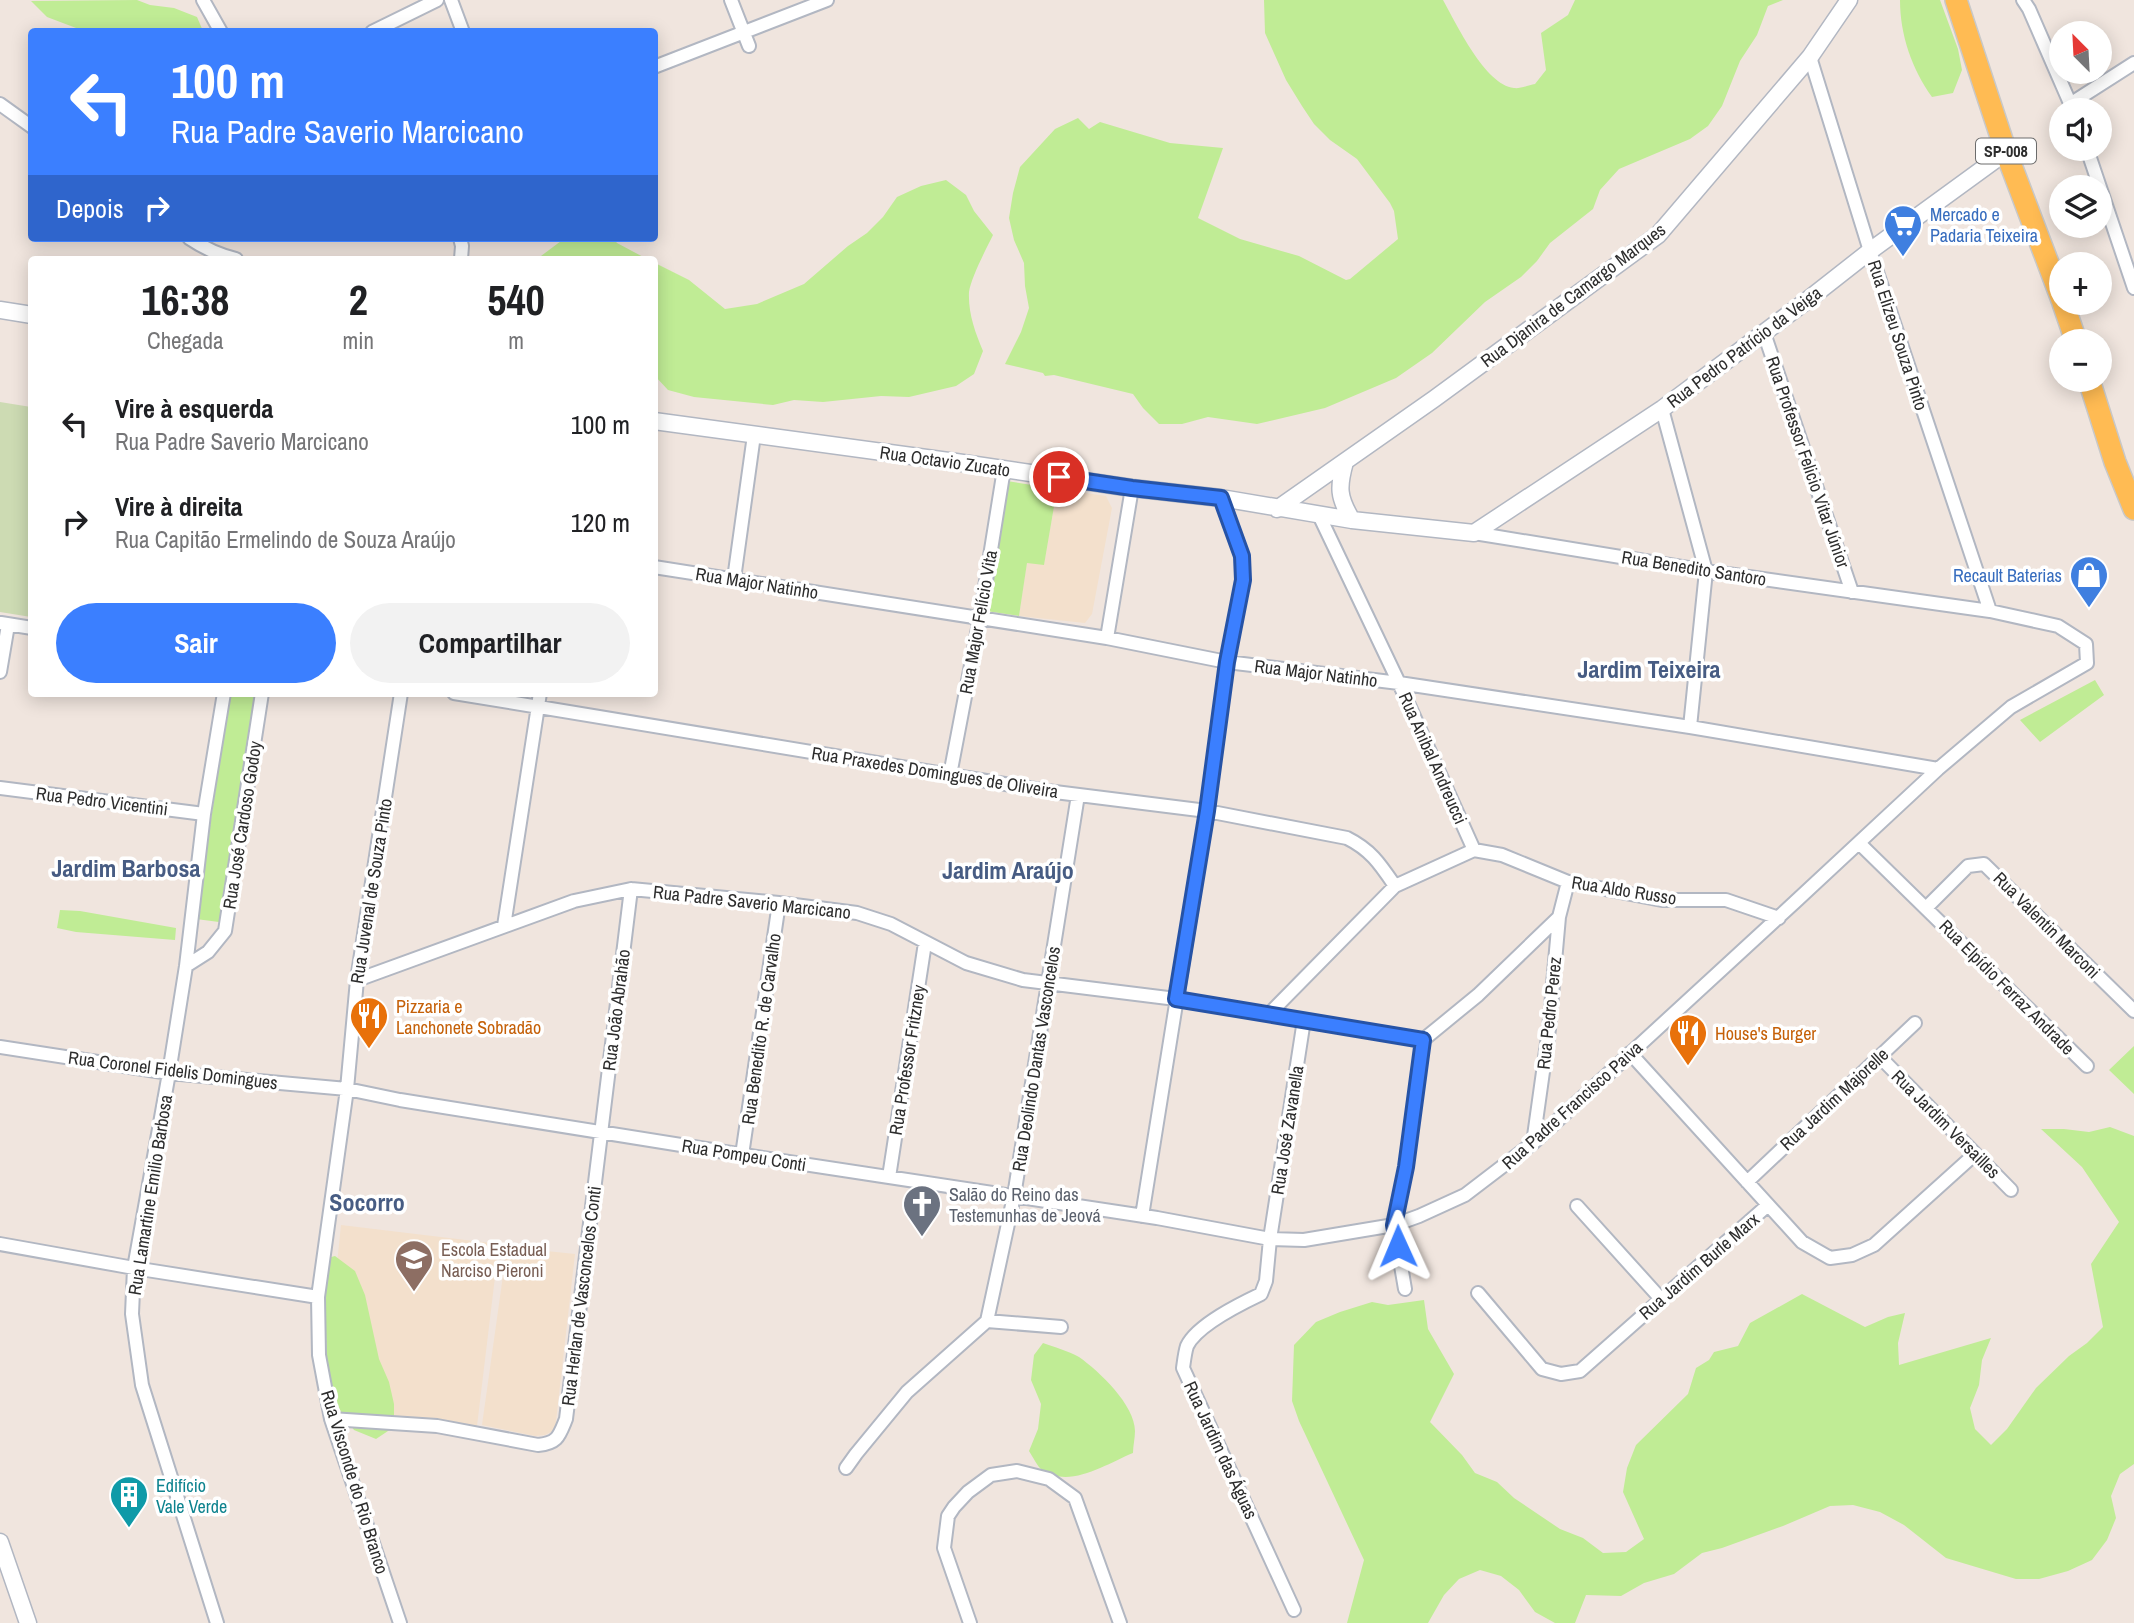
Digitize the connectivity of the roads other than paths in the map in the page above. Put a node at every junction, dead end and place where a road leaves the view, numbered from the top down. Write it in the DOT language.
graph roads {
  1 [pos="203,0"];
  2 [pos="437,0"];
  3 [pos="451,0"];
  4 [pos="731,0"];
  5 [pos="827,0"];
  6 [pos="1849,0"];
  7 [pos="1956,0"];
  8 [pos="2023,0"];
  9 [pos="219,28"];
  10 [pos="380,28"];
  11 [pos="462,28"];
  12 [pos="744,32"];
  13 [pos="749,46"];
  14 [pos="1810,57"];
  15 [pos="2134,63"];
  16 [pos="658,65"];
  17 [pos="2068,98"];
  18 [pos="2085,98"];
  19 [pos="0,104"];
  20 [pos="28,124"];
  21 [pos="2007,152"];
  22 [pos="2091,161"];
  23 [pos="195,242"];
  24 [pos="1870,251"];
  25 [pos="222,256"];
  26 [pos="2049,266"];
  27 [pos="2134,288"];
  28 [pos="0,310"];
  29 [pos="28,314"];
  30 [pos="1764,333"];
  31 [pos="2093,392"];
  32 [pos="1662,409"];
  33 [pos="658,422"];
  34 [pos="754,435"];
  35 [pos="1345,462"];
  36 [pos="1004,469"];
  37 [pos="1132,488"];
  38 [pos="1221,498"];
  39 [pos="1277,509"];
  40 [pos="2134,509"];
  41 [pos="1319,515"];
  42 [pos="1352,520"];
  43 [pos="1475,533"];
  44 [pos="658,568"];
  45 [pos="1706,571"];
  46 [pos="734,579"];
  47 [pos="1852,592"];
  48 [pos="1990,611"];
  49 [pos="980,618"];
  50 [pos="4,624"];
  51 [pos="28,627"];
  52 [pos="1107,638"];
  53 [pos="1227,662"];
  54 [pos="2087,663"];
  55 [pos="0,672"];
  56 [pos="1399,683"];
  57 [pos="223,697"];
  58 [pos="261,697"];
  59 [pos="400,697"];
  60 [pos="476,697"];
  61 [pos="539,697"];
  62 [pos="537,708"];
  63 [pos="1690,727"];
  64 [pos="1938,769"];
  65 [pos="950,775"];
  66 [pos="0,788"];
  67 [pos="1078,795"];
  68 [pos="1207,811"];
  69 [pos="204,814"];
  70 [pos="1859,843"];
  71 [pos="1474,850"];
  72 [pos="1567,882"];
  73 [pos="1395,886"];
  74 [pos="631,889"];
  75 [pos="779,903"];
  76 [pos="1926,908"];
  77 [pos="1559,917"];
  78 [pos="1779,918"];
  79 [pos="505,926"];
  80 [pos="925,943"];
  81 [pos="186,966"];
  82 [pos="357,980"];
  83 [pos="1048,983"];
  84 [pos="1176,999"];
  85 [pos="2134,1012"];
  86 [pos="1269,1014"];
  87 [pos="1304,1020"];
  88 [pos="1915,1023"];
  89 [pos="1423,1040"];
  90 [pos="0,1047"];
  91 [pos="1630,1053"];
  92 [pos="1880,1057"];
  93 [pos="2087,1066"];
  94 [pos="169,1073"];
  95 [pos="347,1089"];
  96 [pos="601,1131"];
  97 [pos="1533,1143"];
  98 [pos="1975,1154"];
  99 [pos="742,1155"];
  100 [pos="889,1178"];
  101 [pos="1750,1179"];
  102 [pos="2011,1190"];
  103 [pos="1014,1196"];
  104 [pos="1768,1205"];
  105 [pos="1577,1206"];
  106 [pos="1142,1216"];
  107 [pos="1394,1225"];
  108 [pos="1269,1239"];
  109 [pos="0,1244"];
  110 [pos="134,1268"];
  111 [pos="1405,1289"];
  112 [pos="1478,1293"];
  113 [pos="318,1297"];
  114 [pos="1661,1298"];
  115 [pos="987,1321"];
  116 [pos="1062,1327"];
  117 [pos="331,1419"];
  118 [pos="846,1468"];
  119 [pos="0,1542"];
  120 [pos="1294,1611"];
  121 [pos="28,1623"];
  122 [pos="217,1623"];
  123 [pos="400,1623"];
  124 [pos="970,1623"];
  125 [pos="1120,1623"];
  1 -- 9 [label="street"];
  2 -- 10 [label="street"];
  3 -- 11 [label="street"];
  4 -- 12 [label="street"];
  5 -- 12 [label="street"];
  6 -- 14 [label="street, Rua Djanira de Camargo Marques"];
  7 -- 21 [label="main road, SP-008"];
  8 -- 17 [label="street"];
  12 -- 13 [label="street"];
  12 -- 16 [label="street"];
  14 -- 24 [label="street, Rua Elizeu Souza Pinto"];
  14 -- 35 [label="street, Rua Djanira de Camargo Marques"];
  15 -- 18 [label="street"];
  19 -- 20 [label="street"];
  21 -- 24 [label="street, Rua Pedro Patrício da Veiga"];
  21 -- 26 [label="main road, SP-008"];
  22 -- 27 [label="street"];
  23 -- 25 [label="street"];
  24 -- 30 [label="street, Rua Pedro Patrício da Veiga"];
  24 -- 48 [label="street, Rua Elizeu Souza Pinto"];
  28 -- 29 [label="street"];
  30 -- 32 [label="street, Rua Pedro Patrício da Veiga"];
  30 -- 47 [label="street, Rua Professor Felicio Vitar Júnior"];
  31 -- 40 [label="main road"];
  32 -- 43 [label="street, Rua Pedro Patrício da Veiga"];
  32 -- 45 [label="street"];
  33 -- 34 [label="street, Rua Octavio Zucato"];
  34 -- 36 [label="street, Rua Octavio Zucato"];
  34 -- 46 [label="street"];
  35 -- 39 [label="street, Rua Djanira de Camargo Marques"];
  35 -- 42 [label="street"];
  36 -- 37 [label="street, Rua Octavio Zucato"];
  36 -- 49 [label="street, Rua Major Felício Vita"];
  37 -- 38 [label="street, Rua Octavio Zucato"];
  37 -- 52 [label="street"];
  38 -- 39 [label="street, Rua Octavio Zucato"];
  38 -- 53 [label="street"];
  39 -- 41 [label="street, Rua Benedito Santoro"];
  41 -- 42 [label="street, Rua Benedito Santoro"];
  41 -- 56 [label="street, Rua Anibal Andreucci"];
  42 -- 43 [label="street, Rua Benedito Santoro"];
  43 -- 45 [label="street, Rua Benedito Santoro"];
  44 -- 46 [label="street, Rua Major Natinho"];
  45 -- 47 [label="street, Rua Benedito Santoro"];
  45 -- 63 [label="street"];
  46 -- 49 [label="street, Rua Major Natinho"];
  47 -- 48 [label="street, Rua Benedito Santoro"];
  48 -- 54 [label="street, Rua Benedito Santoro"];
  49 -- 52 [label="street, Rua Major Natinho"];
  49 -- 65 [label="street, Rua Major Felício Vita"];
  50 -- 51 [label="street"];
  50 -- 55 [label="street"];
  52 -- 53 [label="street, Rua Major Natinho"];
  53 -- 56 [label="street, Rua Major Natinho"];
  53 -- 68 [label="street"];
  54 -- 64 [label="street, Rua Padre Francisco Paiva"];
  56 -- 63 [label="street, Rua Major Natinho"];
  56 -- 71 [label="street, Rua Anibal Andreucci"];
  57 -- 69 [label="street, Rua José Cardoso Godoy"];
  58 -- 81 [label="street, Rua José Cardoso Godoy"];
  59 -- 82 [label="street, Rua Juvenal de Souza Pinto"];
  60 -- 62 [label="street, Rua Praxedes Domingues de Oliveira"];
  61 -- 62 [label="street"];
  62 -- 65 [label="street, Rua Praxedes Domingues de Oliveira"];
  62 -- 79 [label="street"];
  63 -- 64 [label="street, Rua Major Natinho"];
  64 -- 70 [label="street, Rua Padre Francisco Paiva"];
  65 -- 67 [label="street, Rua Praxedes Domingues de Oliveira"];
  66 -- 69 [label="street, Rua Pedro Vicentini"];
  67 -- 68 [label="street, Rua Praxedes Domingues de Oliveira"];
  67 -- 83 [label="street, Rua Deolindo Dantas Vasconcelos"];
  68 -- 73 [label="street, Rua Praxedes Domingues de Oliveira"];
  68 -- 84 [label="street"];
  69 -- 81 [label="street, Rua José Cardoso Godoy"];
  70 -- 76 [label="street, Rua Elpídio Ferraz Andrade"];
  70 -- 78 [label="street, Rua Padre Francisco Paiva"];
  71 -- 72 [label="street, Rua Aldo Russo"];
  71 -- 73 [label="street"];
  72 -- 77 [label="street, Rua Pedro Perez"];
  72 -- 78 [label="street, Rua Aldo Russo"];
  73 -- 86 [label="street"];
  74 -- 75 [label="street, Rua Padre Saverio Marcicano"];
  74 -- 79 [label="street, Rua Padre Saverio Marcicano"];
  74 -- 96 [label="street, Rua João Abrahão"];
  75 -- 80 [label="street, Rua Padre Saverio Marcicano"];
  75 -- 99 [label="street, Rua Benedito R. de Carvalho"];
  76 -- 85 [label="street, Rua Valentin Marconi"];
  76 -- 93 [label="street, Rua Elpídio Ferraz Andrade"];
  77 -- 89 [label="street"];
  77 -- 97 [label="street, Rua Pedro Perez"];
  78 -- 91 [label="street, Rua Padre Francisco Paiva"];
  79 -- 82 [label="street, Rua Padre Saverio Marcicano"];
  80 -- 83 [label="street, Rua Padre Saverio Marcicano"];
  80 -- 100 [label="street, Rua Professor Fritzney"];
  81 -- 94 [label="street, Rua Lamartine Emilio Barbosa"];
  82 -- 95 [label="street, Rua Juvenal de Souza Pinto"];
  83 -- 84 [label="street, Rua Padre Saverio Marcicano"];
  83 -- 103 [label="street, Rua Deolindo Dantas Vasconcelos"];
  84 -- 86 [label="street, Rua Padre Saverio Marcicano"];
  84 -- 106 [label="street"];
  86 -- 87 [label="street, Rua Padre Saverio Marcicano"];
  87 -- 89 [label="street, Rua Padre Saverio Marcicano"];
  87 -- 108 [label="street, Rua José Zavanella"];
  88 -- 92 [label="street, Rua Jardim Majorelle"];
  89 -- 107 [label="street"];
  90 -- 94 [label="street, Rua Coronel Fidelis Domingues"];
  91 -- 97 [label="street, Rua Padre Francisco Paiva"];
  91 -- 101 [label="street, Rua Jardim Burle Marx"];
  92 -- 98 [label="street, Rua Jardim Versailles"];
  92 -- 101 [label="street, Rua Jardim Majorelle"];
  94 -- 95 [label="street, Rua Coronel Fidelis Domingues"];
  94 -- 110 [label="street, Rua Lamartine Emilio Barbosa"];
  95 -- 96 [label="street, Rua Pompeu Conti"];
  95 -- 113 [label="street, Rua Visconde do Rio Branco"];
  96 -- 99 [label="street, Rua Pompeu Conti"];
  96 -- 117 [label="street, Rua Herlan de Vasconcelos Conti"];
  97 -- 107 [label="street, Rua Padre Francisco Paiva"];
  98 -- 102 [label="street, Rua Jardim Versailles"];
  98 -- 104 [label="street"];
  99 -- 100 [label="street, Rua Pompeu Conti"];
  100 -- 103 [label="street, Rua Pompeu Conti"];
  101 -- 104 [label="street, Rua Jardim Burle Marx"];
  103 -- 106 [label="street, Rua Pompeu Conti"];
  103 -- 115 [label="street, Rua Deolindo Dantas Vasconcelos"];
  104 -- 114 [label="street, Rua Jardim Burle Marx"];
  105 -- 114 [label="street"];
  106 -- 108 [label="street, Rua Padre Francisco Paiva"];
  107 -- 108 [label="street, Rua Padre Francisco Paiva"];
  107 -- 111 [label="street"];
  108 -- 120 [label="street, Rua Jardim das Águas"];
  109 -- 110 [label="street"];
  110 -- 113 [label="street"];
  110 -- 122 [label="street, Rua Lamartine Emilio Barbosa"];
  112 -- 114 [label="street, Rua Jardim Burle Marx"];
  113 -- 117 [label="street, Rua Visconde do Rio Branco"];
  115 -- 116 [label="street"];
  115 -- 118 [label="street"];
  117 -- 123 [label="street, Rua Visconde do Rio Branco"];
  119 -- 121 [label="street"];
  124 -- 125 [label="street"];
}
